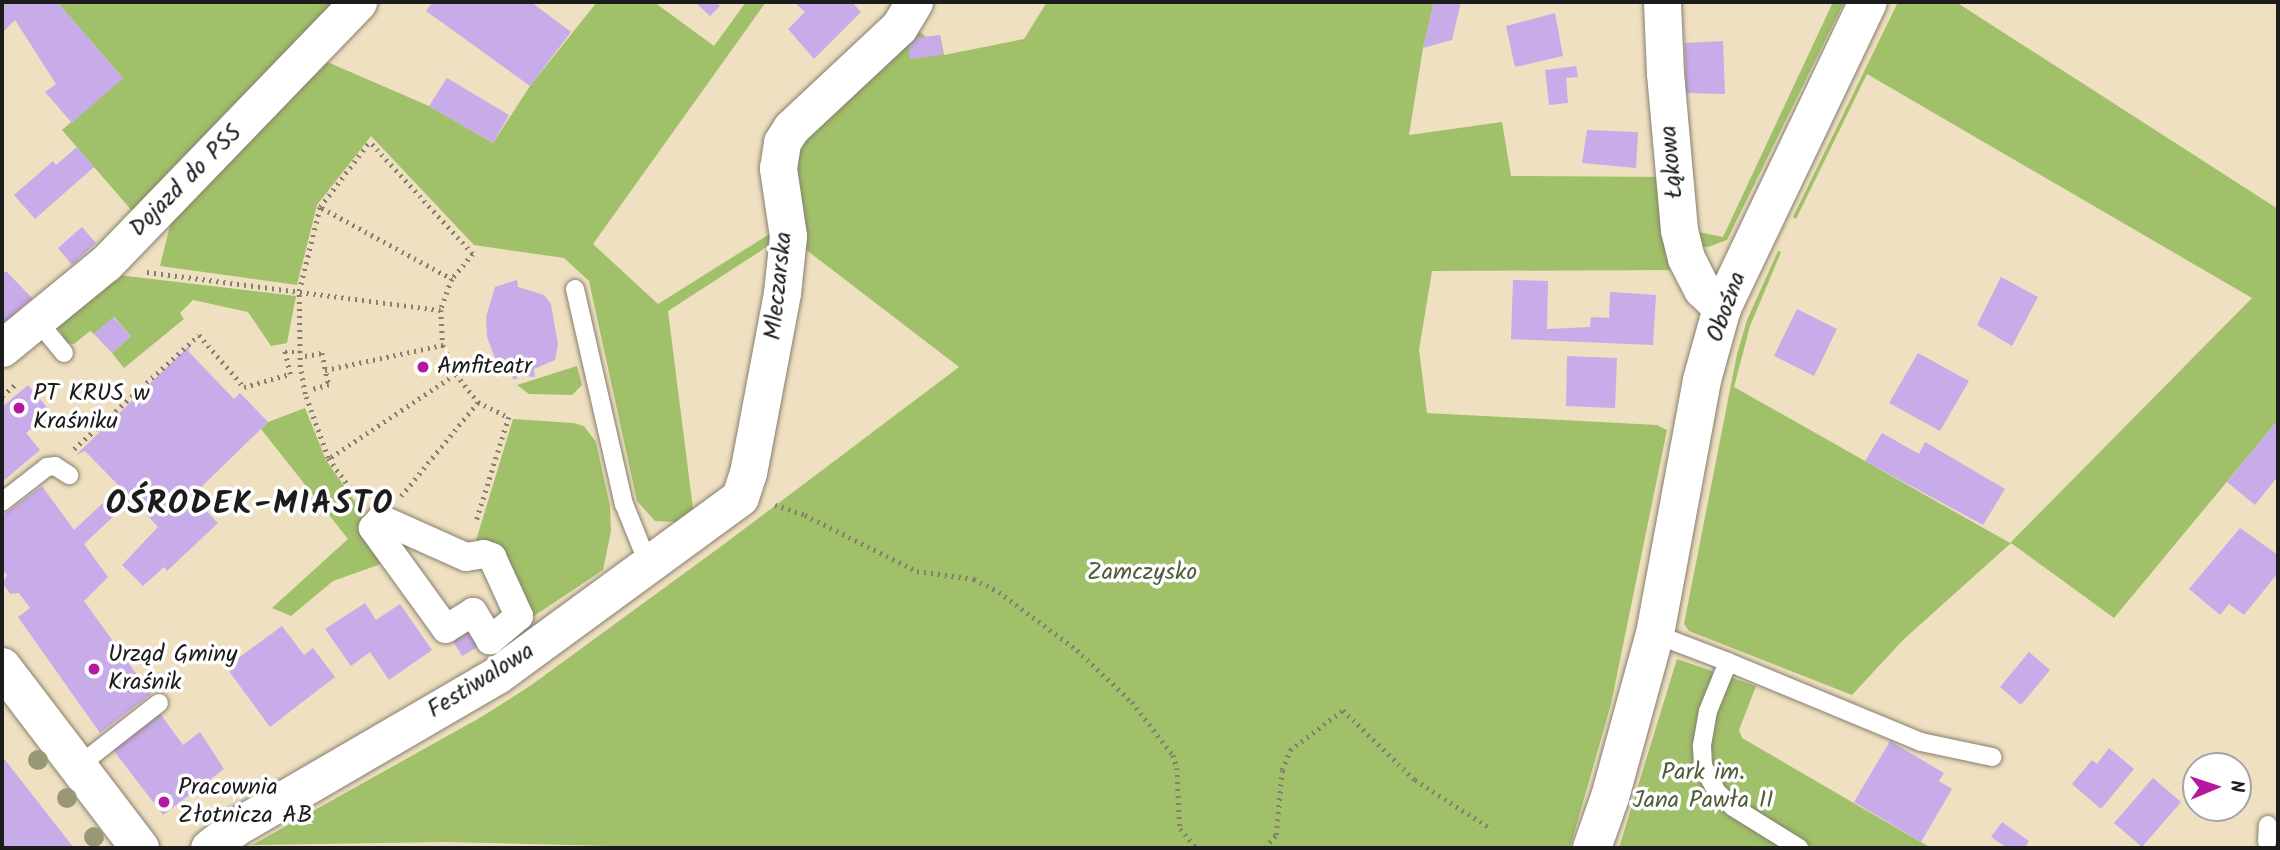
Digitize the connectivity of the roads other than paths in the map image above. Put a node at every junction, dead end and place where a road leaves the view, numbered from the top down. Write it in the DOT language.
graph roads {
  1 [pos="358,2"];
  2 [pos="914,2"];
  3 [pos="1662,2"];
  4 [pos="1868,2"];
  5 [pos="575,289"];
  6 [pos="1722,308"];
  7 [pos="36,319"];
  8 [pos="2,348"];
  9 [pos="64,353"];
  10 [pos="62,470"];
  11 [pos="740,497"];
  12 [pos="2,502"];
  13 [pos="380,521"];
  14 [pos="649,565"];
  15 [pos="1655,634"];
  16 [pos="1728,662"];
  17 [pos="2,667"];
  18 [pos="159,703"];
  19 [pos="1992,757"];
  20 [pos="77,767"];
  21 [pos="140,848"];
  22 [pos="209,848"];
  23 [pos="1592,848"];
  24 [pos="1799,848"];
  1 -- 7 [label="street, Dojazd do PSS"];
  2 -- 11 [label="street, Mleczarska"];
  3 -- 6 [label="street, Łąkowa"];
  4 -- 6 [label="street, Oboźna"];
  5 -- 14 [label="lane"];
  6 -- 15 [label="street, Oboźna"];
  7 -- 8 [label="street, Dojazd do PSS"];
  7 -- 9 [label="lane"];
  10 -- 12 [label="lane"];
  11 -- 14 [label="street, Festiwalowa"];
  13 -- 13 [label="street"];
  14 -- 22 [label="street, Festiwalowa"];
  15 -- 16 [label="lane"];
  15 -- 23 [label="street, Oboźna"];
  16 -- 19 [label="lane"];
  16 -- 24 [label="lane"];
  17 -- 20 [label="street"];
  18 -- 20 [label="lane"];
  20 -- 21 [label="street"];
}
